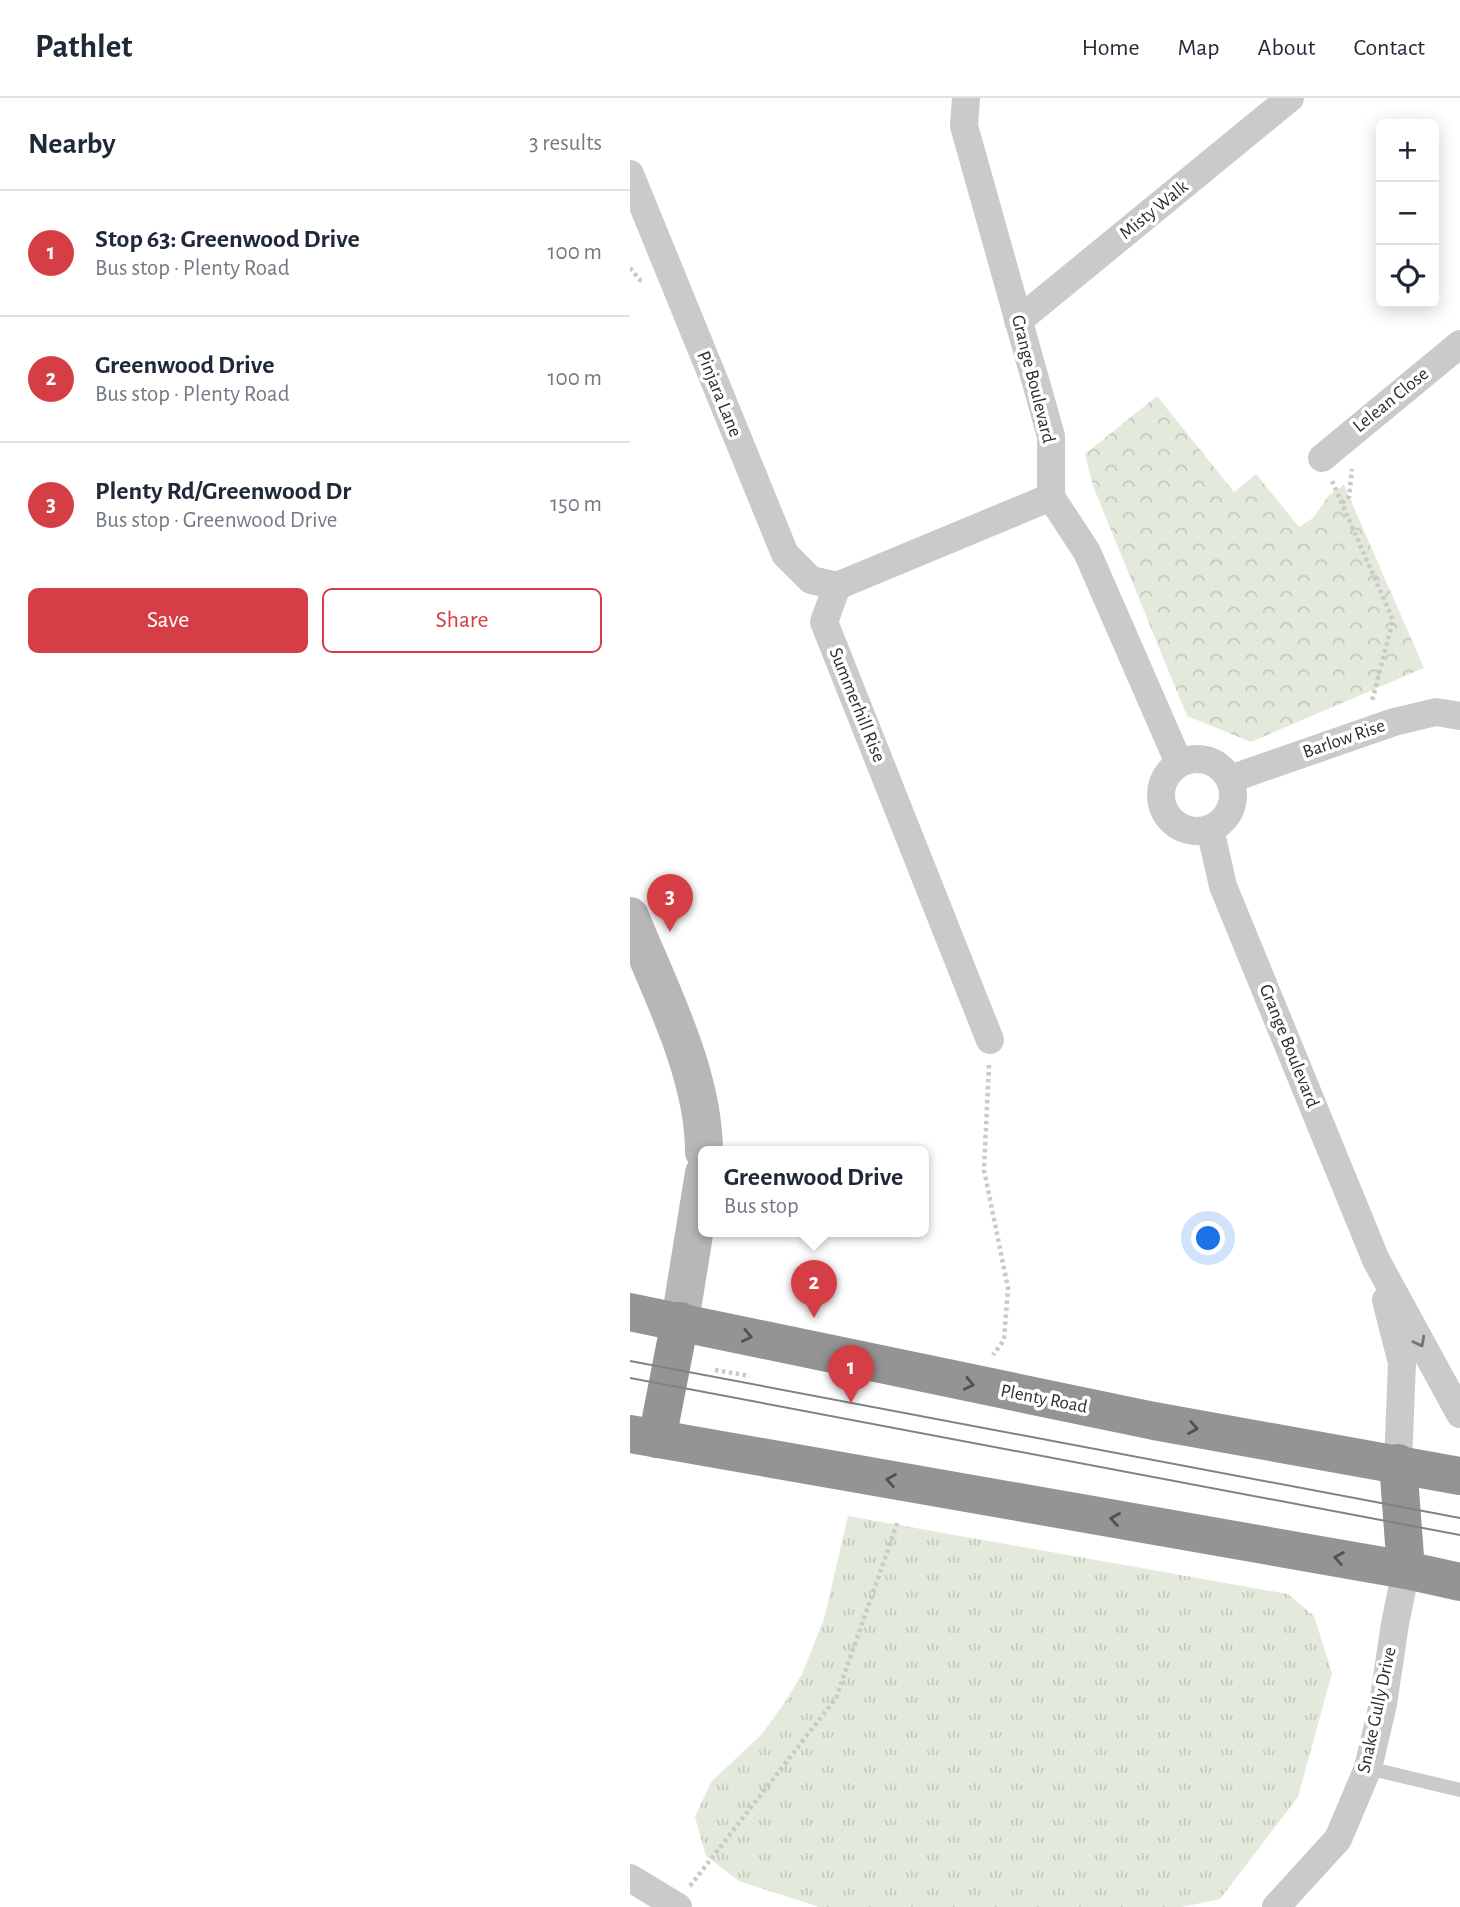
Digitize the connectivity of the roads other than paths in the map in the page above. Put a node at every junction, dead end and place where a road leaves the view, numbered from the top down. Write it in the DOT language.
graph roads {
  1 [pos="966,98"];
  2 [pos="1290,98"];
  3 [pos="630,174"];
  4 [pos="1018,321"];
  5 [pos="1460,344"];
  6 [pos="1322,457"];
  7 [pos="1051,497"];
  8 [pos="837,586"];
  9 [pos="1460,716"];
  10 [pos="1179,763"];
  11 [pos="1230,779"];
  12 [pos="1210,829"];
  13 [pos="630,916"];
  14 [pos="990,1040"];
  15 [pos="704,1146"];
  16 [pos="698,1210"];
  17 [pos="1376,1260"];
  18 [pos="630,1312"];
  19 [pos="680,1321"];
  20 [pos="1460,1414"];
  21 [pos="643,1437"];
  22 [pos="1398,1463"];
  23 [pos="1460,1476"];
  24 [pos="1406,1570"];
  25 [pos="1460,1582"];
  26 [pos="1368,1768"];
  27 [pos="1460,1790"];
  28 [pos="630,1878"];
  29 [pos="676,1906"];
  30 [pos="1276,1907"];
  1 -- 4 [label="street, Grange Boulevard"];
  2 -- 4 [label="street, Misty Walk"];
  3 -- 8 [label="street, Pinjara Lane"];
  4 -- 7 [label="street, Grange Boulevard"];
  5 -- 6 [label="street, Lelean Close"];
  7 -- 8 [label="street"];
  7 -- 10 [label="street"];
  8 -- 14 [label="street, Summerhill Rise"];
  9 -- 11 [label="street, Barlow Rise"];
  10 -- 11 [label="street"];
  10 -- 12 [label="street"];
  11 -- 12 [label="street"];
  12 -- 17 [label="street, Grange Boulevard"];
  13 -- 15 [label="street"];
  16 -- 19 [label="street"];
  17 -- 20 [label="street, Grange Boulevard, one-way"];
  17 -- 22 [label="street, Grange Boulevard"];
  18 -- 19 [label="highway, Plenty Road"];
  19 -- 21 [label="highway"];
  19 -- 22 [label="highway, Plenty Road, one-way"];
  24 -- 21 [label="highway, one-way"];
  22 -- 23 [label="highway, Plenty Road"];
  22 -- 24 [label="highway"];
  24 -- 25 [label="highway"];
  24 -- 26 [label="street, Snake Gully Drive"];
  26 -- 27 [label="lane"];
  26 -- 30 [label="street, Snake Gully Drive"];
  28 -- 29 [label="street"];
}
